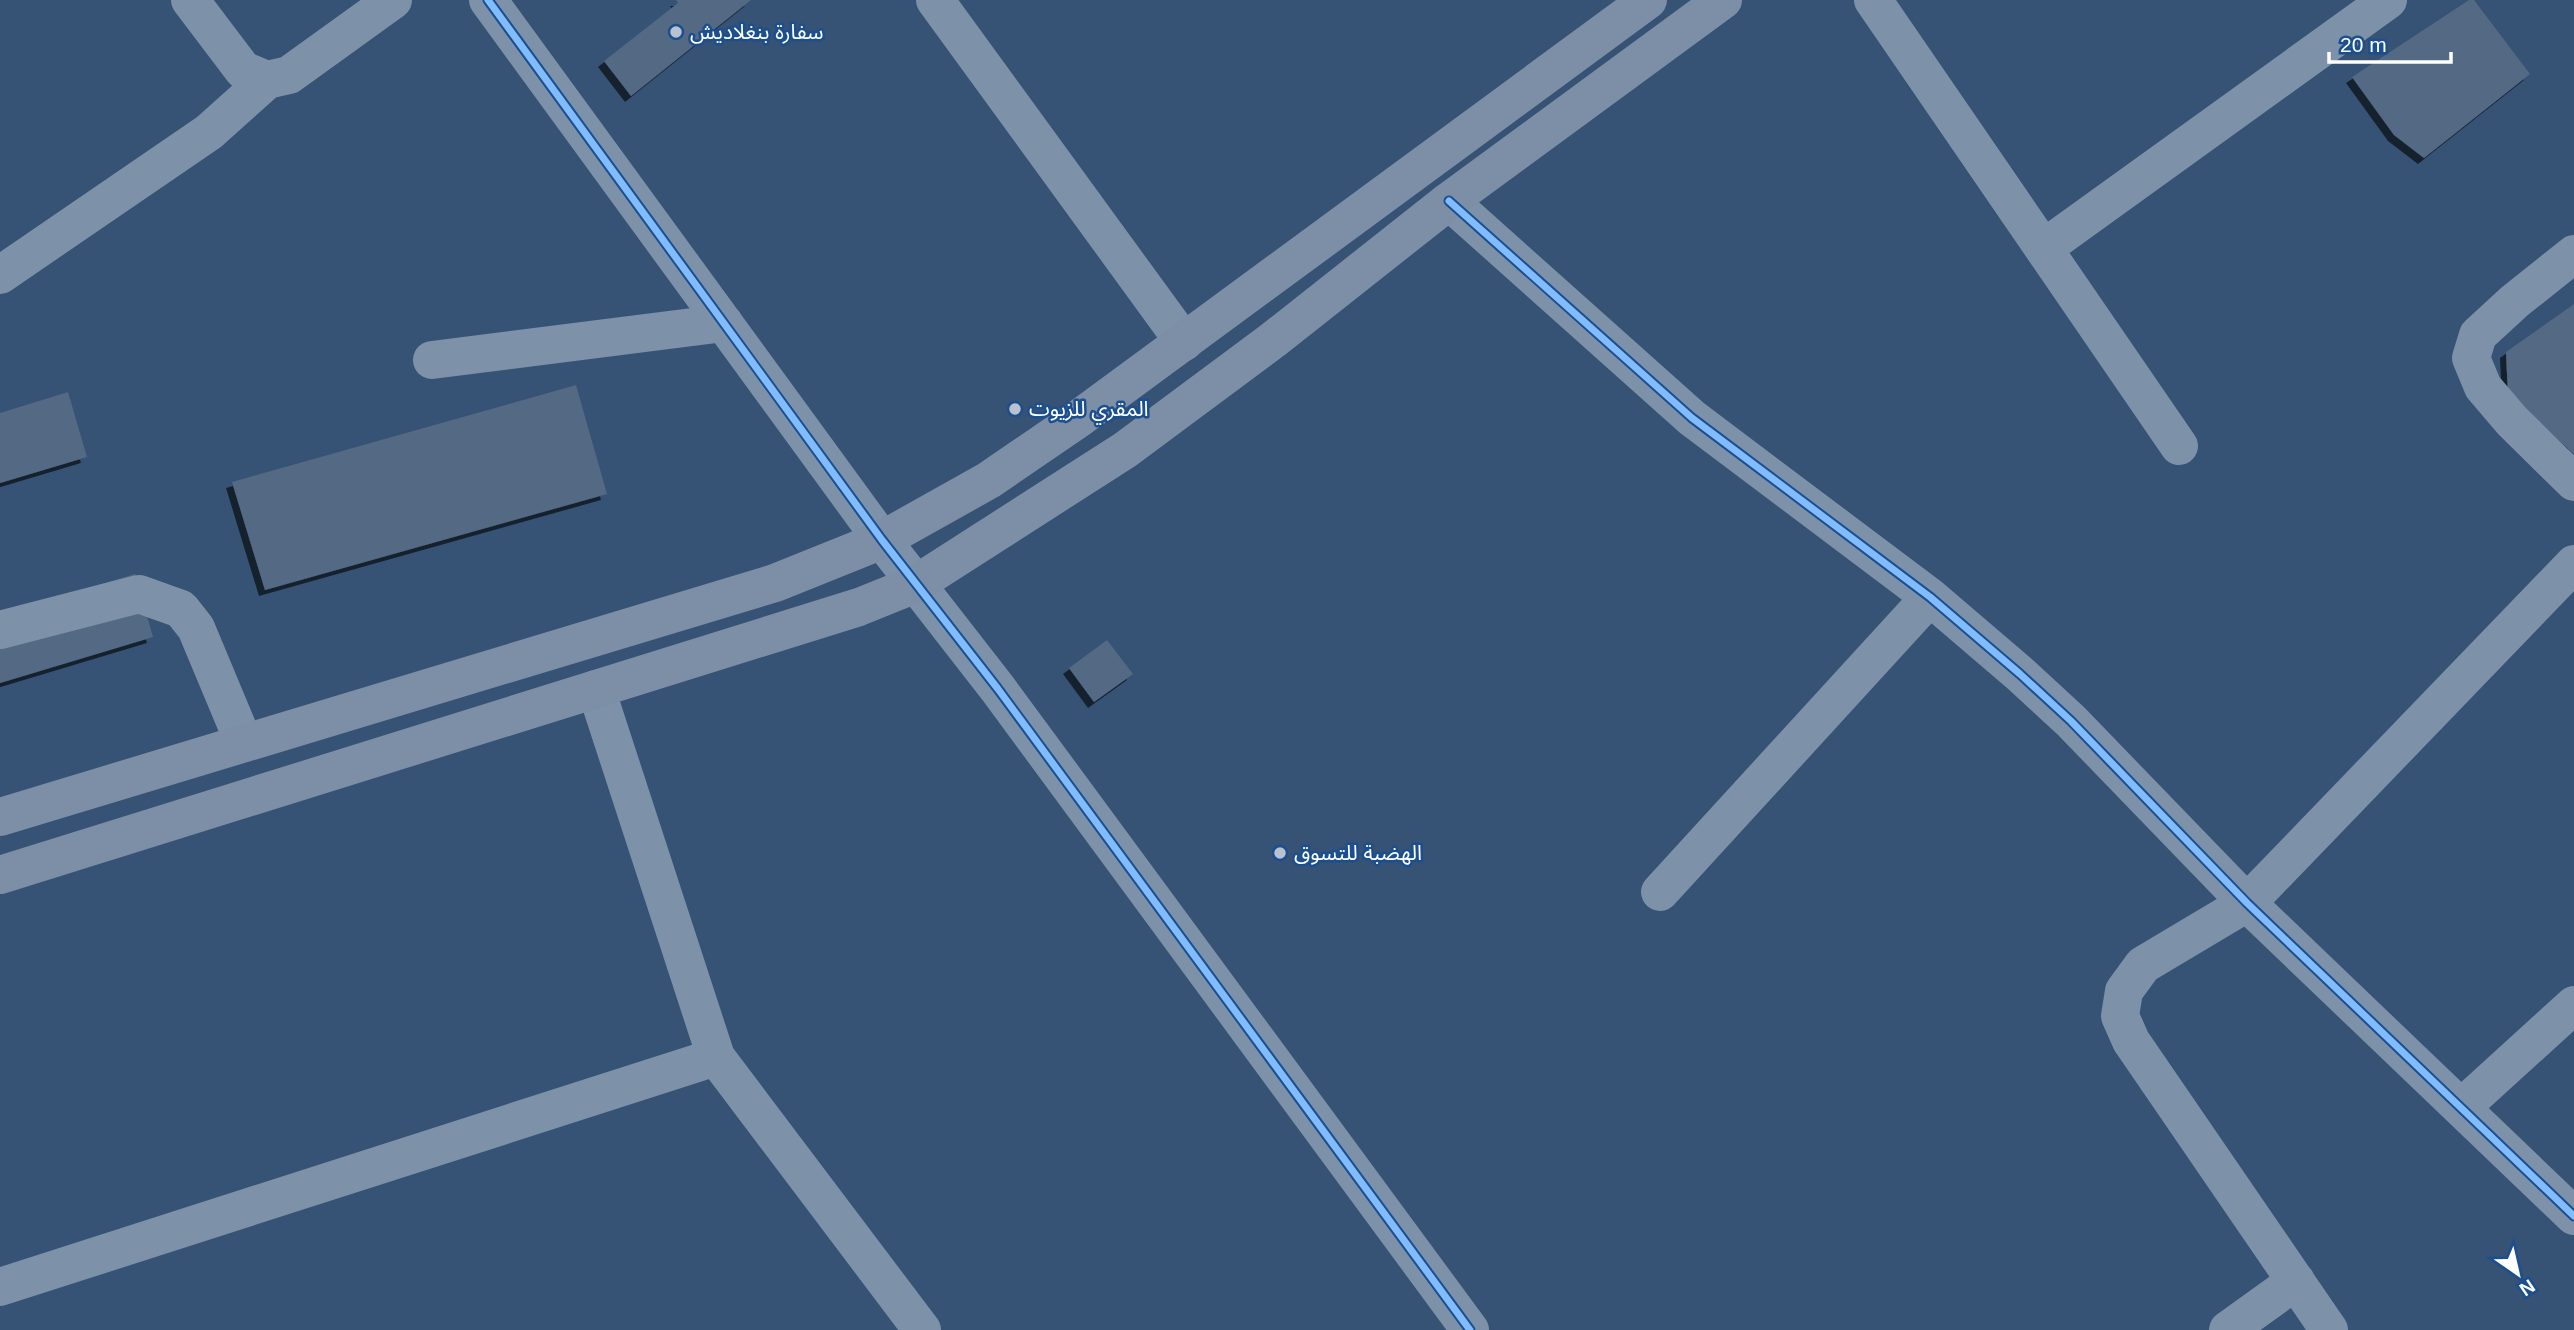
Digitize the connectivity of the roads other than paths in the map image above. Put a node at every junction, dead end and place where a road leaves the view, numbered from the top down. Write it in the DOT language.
graph roads {
  1 [pos="190,0"];
  2 [pos="393,0"];
  3 [pos="488,0"];
  4 [pos="935,0"];
  5 [pos="1648,0"];
  6 [pos="1723,0"];
  7 [pos="1873,0"];
  8 [pos="2388,0"];
  9 [pos="267,80"];
  10 [pos="1449,201"];
  11 [pos="2044,248"];
  12 [pos="2574,254"];
  13 [pos="0,275"];
  14 [pos="724,323"];
  15 [pos="1184,342"];
  16 [pos="432,360"];
  17 [pos="2179,446"];
  18 [pos="2574,482"];
  19 [pos="882,540"];
  20 [pos="2574,564"];
  21 [pos="916,584"];
  22 [pos="1930,597"];
  23 [pos="0,630"];
  24 [pos="596,689"];
  25 [pos="244,743"];
  26 [pos="0,817"];
  27 [pos="0,875"];
  28 [pos="1660,892"];
  29 [pos="2247,903"];
  30 [pos="2574,1005"];
  31 [pos="716,1057"];
  32 [pos="2462,1107"];
  33 [pos="2574,1216"];
  34 [pos="2296,1281"];
  35 [pos="0,1287"];
  36 [pos="922,1330"];
  37 [pos="1470,1330"];
  38 [pos="2228,1330"];
  39 [pos="2329,1330"];
  1 -- 9 [label="street"];
  2 -- 9 [label="street"];
  3 -- 14 [label="street"];
  4 -- 15 [label="street"];
  5 -- 15 [label="main road"];
  6 -- 10 [label="main road"];
  7 -- 11 [label="street"];
  8 -- 11 [label="street"];
  9 -- 13 [label="street"];
  10 -- 21 [label="main road"];
  10 -- 22 [label="street"];
  11 -- 17 [label="street"];
  12 -- 18 [label="street"];
  14 -- 16 [label="street"];
  14 -- 19 [label="street"];
  15 -- 19 [label="main road"];
  19 -- 21 [label="street"];
  19 -- 25 [label="main road"];
  20 -- 29 [label="street"];
  21 -- 24 [label="main road"];
  21 -- 37 [label="street"];
  22 -- 28 [label="street"];
  22 -- 29 [label="street"];
  23 -- 25 [label="street"];
  24 -- 27 [label="main road"];
  24 -- 31 [label="street"];
  25 -- 26 [label="main road"];
  29 -- 32 [label="street"];
  29 -- 34 [label="street"];
  30 -- 32 [label="street"];
  31 -- 35 [label="street"];
  31 -- 36 [label="street"];
  32 -- 33 [label="street"];
  34 -- 38 [label="street"];
  34 -- 39 [label="street"];
}
